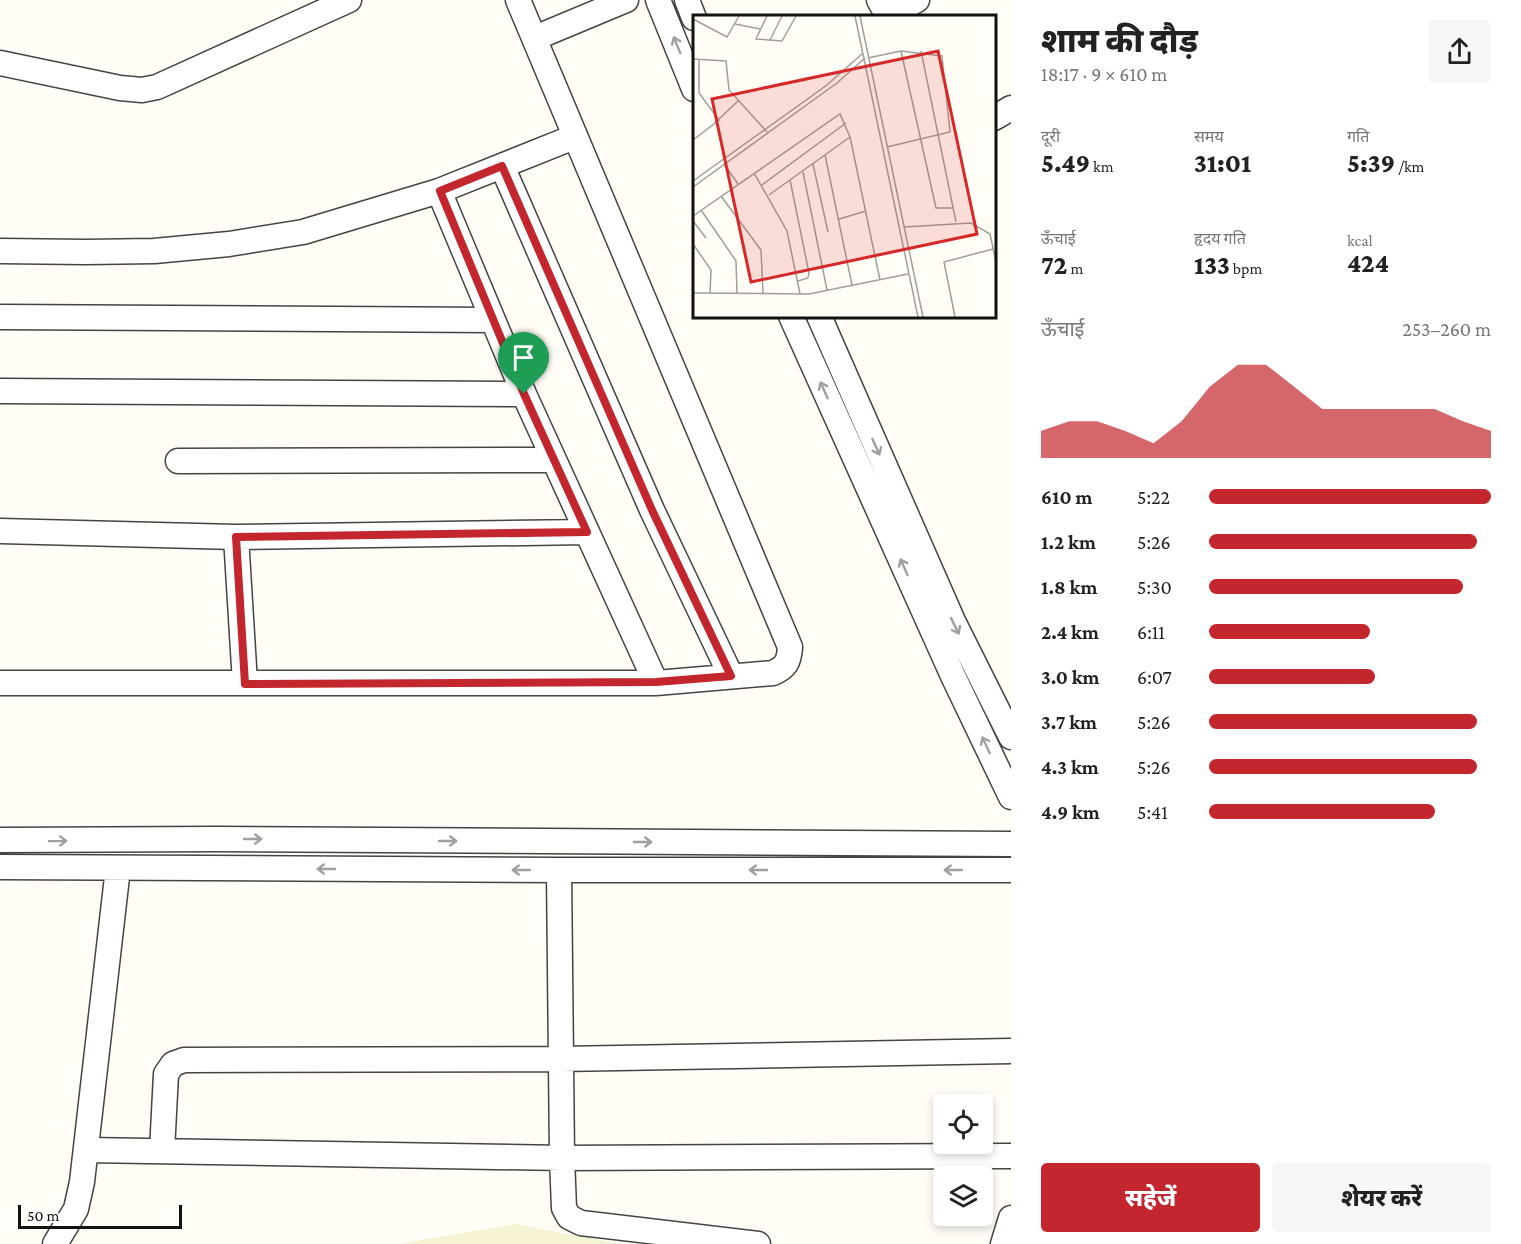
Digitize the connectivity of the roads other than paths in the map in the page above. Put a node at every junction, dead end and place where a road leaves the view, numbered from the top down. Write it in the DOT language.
graph roads {
  1 [pos="349,0"];
  2 [pos="518,0"];
  3 [pos="626,0"];
  4 [pos="658,0"];
  5 [pos="687,0"];
  6 [pos="693,15"];
  7 [pos="535,38"];
  8 [pos="0,63"];
  9 [pos="693,87"];
  10 [pos="1011,108"];
  11 [pos="996,117"];
  12 [pos="574,137"];
  13 [pos="502,166"];
  14 [pos="440,191"];
  15 [pos="0,250"];
  16 [pos="0,317"];
  17 [pos="793,318"];
  18 [pos="820,318"];
  19 [pos="493,320"];
  20 [pos="0,391"];
  21 [pos="524,394"];
  22 [pos="554,460"];
  23 [pos="178,461"];
  24 [pos="0,531"];
  25 [pos="587,532"];
  26 [pos="236,537"];
  27 [pos="731,676"];
  28 [pos="656,682"];
  29 [pos="0,683"];
  30 [pos="245,684"];
  31 [pos="1011,737"];
  32 [pos="1011,797"];
  33 [pos="0,840"];
  34 [pos="1011,844"];
  35 [pos="0,867"];
  36 [pos="118,868"];
  37 [pos="559,870"];
  38 [pos="1011,870"];
  39 [pos="1011,1051"];
  40 [pos="560,1059"];
  41 [pos="86,1150"];
  42 [pos="162,1151"];
  43 [pos="1011,1156"];
  44 [pos="562,1158"];
  45 [pos="1011,1218"];
  46 [pos="56,1244"];
  47 [pos="758,1244"];
  48 [pos="1003,1244"];
  1 -- 8 [label="street"];
  2 -- 7 [label="street"];
  3 -- 7 [label="street"];
  9 -- 4 [label="street, one-way"];
  5 -- 6 [label="street"];
  7 -- 12 [label="street"];
  10 -- 11 [label="street"];
  12 -- 13 [label="street"];
  12 -- 27 [label="street"];
  13 -- 14 [label="street"];
  13 -- 27 [label="street"];
  14 -- 15 [label="street"];
  14 -- 19 [label="street"];
  16 -- 19 [label="street"];
  32 -- 17 [label="street, one-way"];
  18 -- 31 [label="street, one-way"];
  19 -- 21 [label="street"];
  20 -- 21 [label="street"];
  21 -- 22 [label="street"];
  22 -- 23 [label="street"];
  22 -- 25 [label="street"];
  24 -- 26 [label="street"];
  25 -- 26 [label="street"];
  25 -- 28 [label="street"];
  26 -- 30 [label="street"];
  27 -- 28 [label="street"];
  28 -- 30 [label="street"];
  29 -- 30 [label="street"];
  33 -- 34 [label="street, one-way"];
  35 -- 36 [label="street"];
  37 -- 36 [label="street, one-way"];
  36 -- 41 [label="street"];
  38 -- 37 [label="street, one-way"];
  37 -- 40 [label="street"];
  39 -- 40 [label="street"];
  40 -- 42 [label="street"];
  40 -- 44 [label="street"];
  41 -- 42 [label="street"];
  41 -- 46 [label="street"];
  42 -- 44 [label="street"];
  43 -- 44 [label="street"];
  44 -- 47 [label="street"];
  45 -- 48 [label="street"];
}
